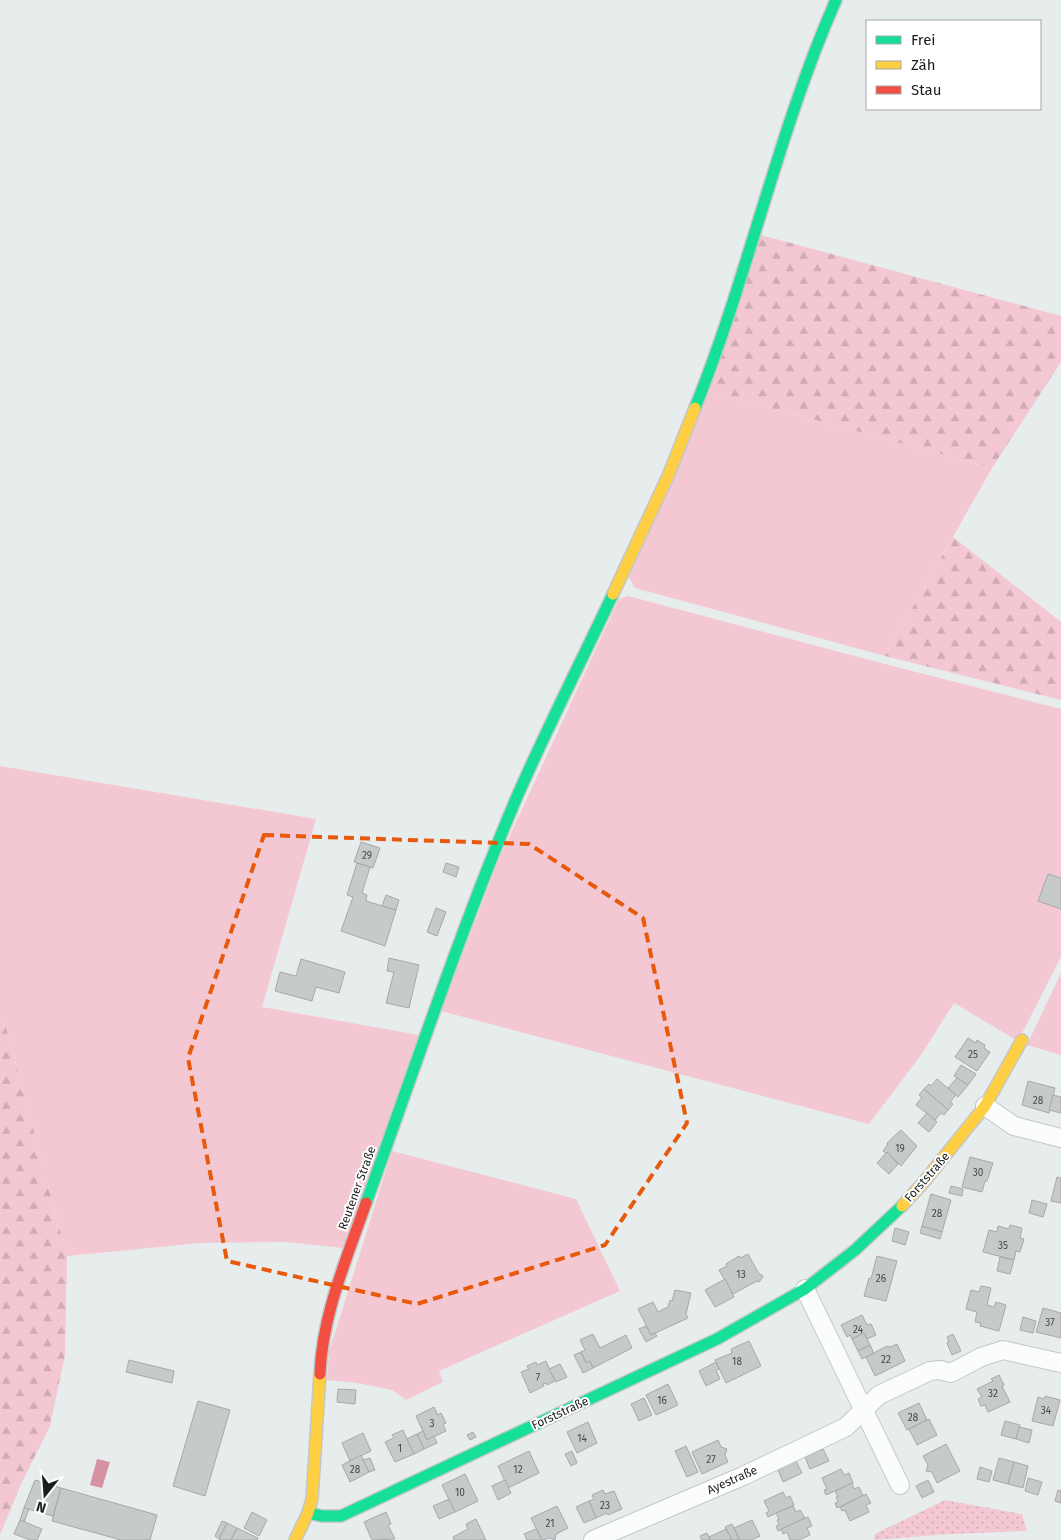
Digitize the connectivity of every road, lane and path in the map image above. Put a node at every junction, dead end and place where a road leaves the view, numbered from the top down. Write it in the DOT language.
graph roads {
  1 [pos="836,0"];
  2 [pos="1022,1040"];
  3 [pos="986,1106"];
  4 [pos="1061,1138"];
  5 [pos="805,1290"];
  6 [pos="1061,1363"];
  7 [pos="864,1409"];
  8 [pos="900,1485"];
  9 [pos="308,1513"];
  10 [pos="295,1540"];
  11 [pos="593,1540"];
  1 -- 9 [label="street, Reutener Straße"];
  2 -- 3 [label="street, Forststraße"];
  3 -- 4 [label="street"];
  3 -- 5 [label="street, Forststraße"];
  5 -- 7 [label="street"];
  5 -- 9 [label="street, Forststraße"];
  6 -- 7 [label="street, Ayestraße"];
  7 -- 8 [label="street"];
  7 -- 11 [label="street, Ayestraße"];
  9 -- 10 [label="street, Reutener Straße"];
}
